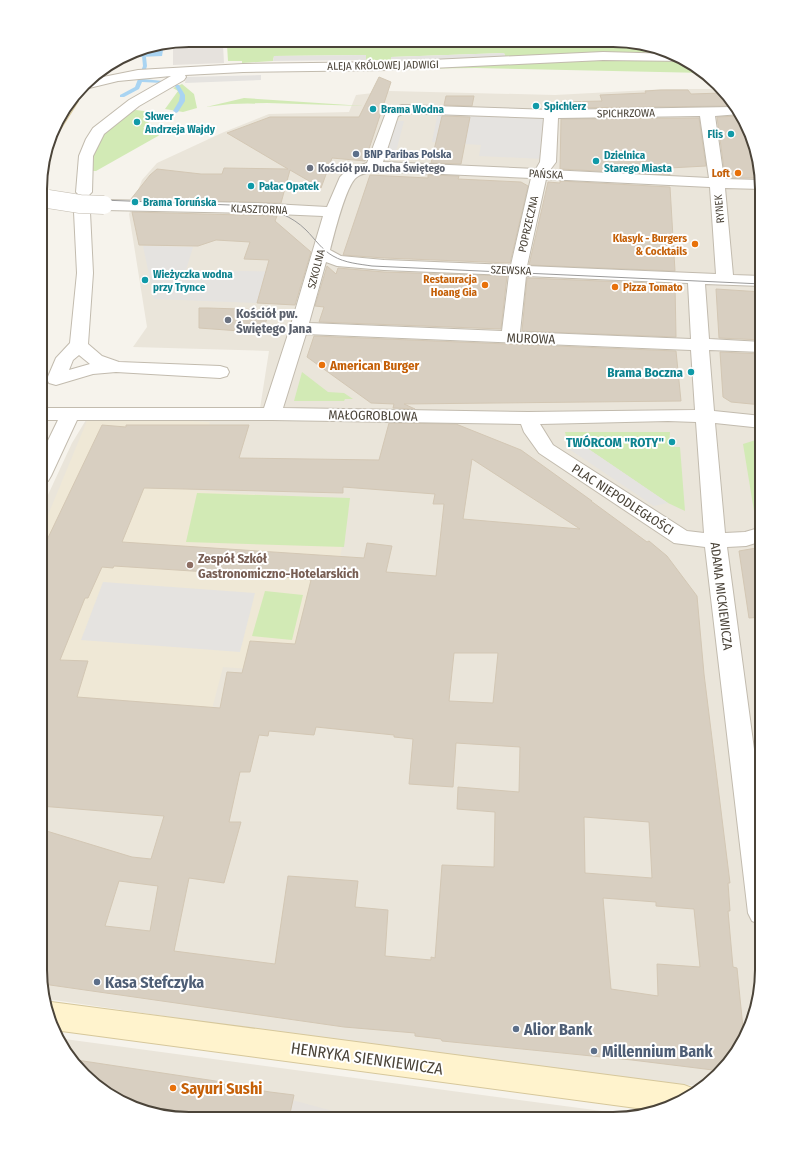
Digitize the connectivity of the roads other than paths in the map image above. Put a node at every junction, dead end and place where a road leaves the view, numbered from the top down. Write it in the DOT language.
graph roads {
  1 [pos="667,58"];
  2 [pos="179,77"];
  3 [pos="94,83"];
  4 [pos="731,110"];
  5 [pos="707,112"];
  6 [pos="551,114"];
  7 [pos="374,166"];
  8 [pos="540,174"];
  9 [pos="717,183"];
  10 [pos="755,185"];
  11 [pos="84,192"];
  12 [pos="47,199"];
  13 [pos="82,212"];
  14 [pos="332,212"];
  15 [pos="320,251"];
  16 [pos="518,270"];
  17 [pos="701,278"];
  18 [pos="725,280"];
  19 [pos="755,281"];
  20 [pos="299,328"];
  21 [pos="510,337"];
  22 [pos="79,345"];
  23 [pos="700,345"];
  24 [pos="755,347"];
  25 [pos="117,367"];
  26 [pos="220,372"];
  27 [pos="47,414"];
  28 [pos="272,414"];
  29 [pos="70,415"];
  30 [pos="706,416"];
  31 [pos="528,418"];
  32 [pos="755,421"];
  33 [pos="47,463"];
  34 [pos="755,536"];
  35 [pos="715,541"];
  36 [pos="755,858"];
  37 [pos="55,1017"];
  38 [pos="673,1099"];
  1 -- 3 [label="street, ALEJA KRÓLOWEJ JADWIGI"];
  2 -- 11 [label="street"];
  4 -- 5 [label="street, SPICHRZOWA"];
  5 -- 6 [label="street, SPICHRZOWA"];
  5 -- 9 [label="street"];
  6 -- 7 [label="street, SPICHRZOWA"];
  6 -- 8 [label="street, POPRZECZNA"];
  7 -- 8 [label="street, PAŃSKA"];
  7 -- 14 [label="street, SZKOLNA"];
  8 -- 9 [label="street, PAŃSKA"];
  8 -- 16 [label="street, POPRZECZNA"];
  9 -- 10 [label="street, RYNEK"];
  9 -- 18 [label="street, RYNEK"];
  12 -- 14 [label="street, KLASZTORNA, bridge"];
  13 -- 22 [label="street"];
  14 -- 15 [label="street, SZKOLNA"];
  15 -- 16 [label="street, SZEWSKA"];
  15 -- 20 [label="street, SZKOLNA"];
  16 -- 17 [label="street, SZEWSKA"];
  16 -- 21 [label="street, POPRZECZNA"];
  17 -- 18 [label="street"];
  17 -- 23 [label="street, ADAMA MICKIEWICZA"];
  18 -- 19 [label="street"];
  20 -- 21 [label="street, MUROWA"];
  20 -- 28 [label="street, SZKOLNA"];
  21 -- 23 [label="street, MUROWA"];
  22 -- 25 [label="street"];
  22 -- 25 [label="street"];
  23 -- 24 [label="street, MUROWA"];
  23 -- 30 [label="street, ADAMA MICKIEWICZA"];
  25 -- 26 [label="street"];
  27 -- 29 [label="street, MAŁOGROBLOWA"];
  28 -- 29 [label="street, MAŁOGROBLOWA"];
  28 -- 31 [label="street, MAŁOGROBLOWA"];
  29 -- 33 [label="street"];
  30 -- 31 [label="street, MAŁOGROBLOWA"];
  30 -- 32 [label="street, MAŁOGROBLOWA"];
  30 -- 35 [label="street, ADAMA MICKIEWICZA"];
  31 -- 35 [label="street, PLAC NIEPODLEGŁOŚCI"];
  34 -- 35 [label="street, PLAC NIEPODLEGŁOŚCI"];
  35 -- 36 [label="street, ADAMA MICKIEWICZA"];
  37 -- 38 [label="street, HENRYKA SIENKIEWICZA"];
}
